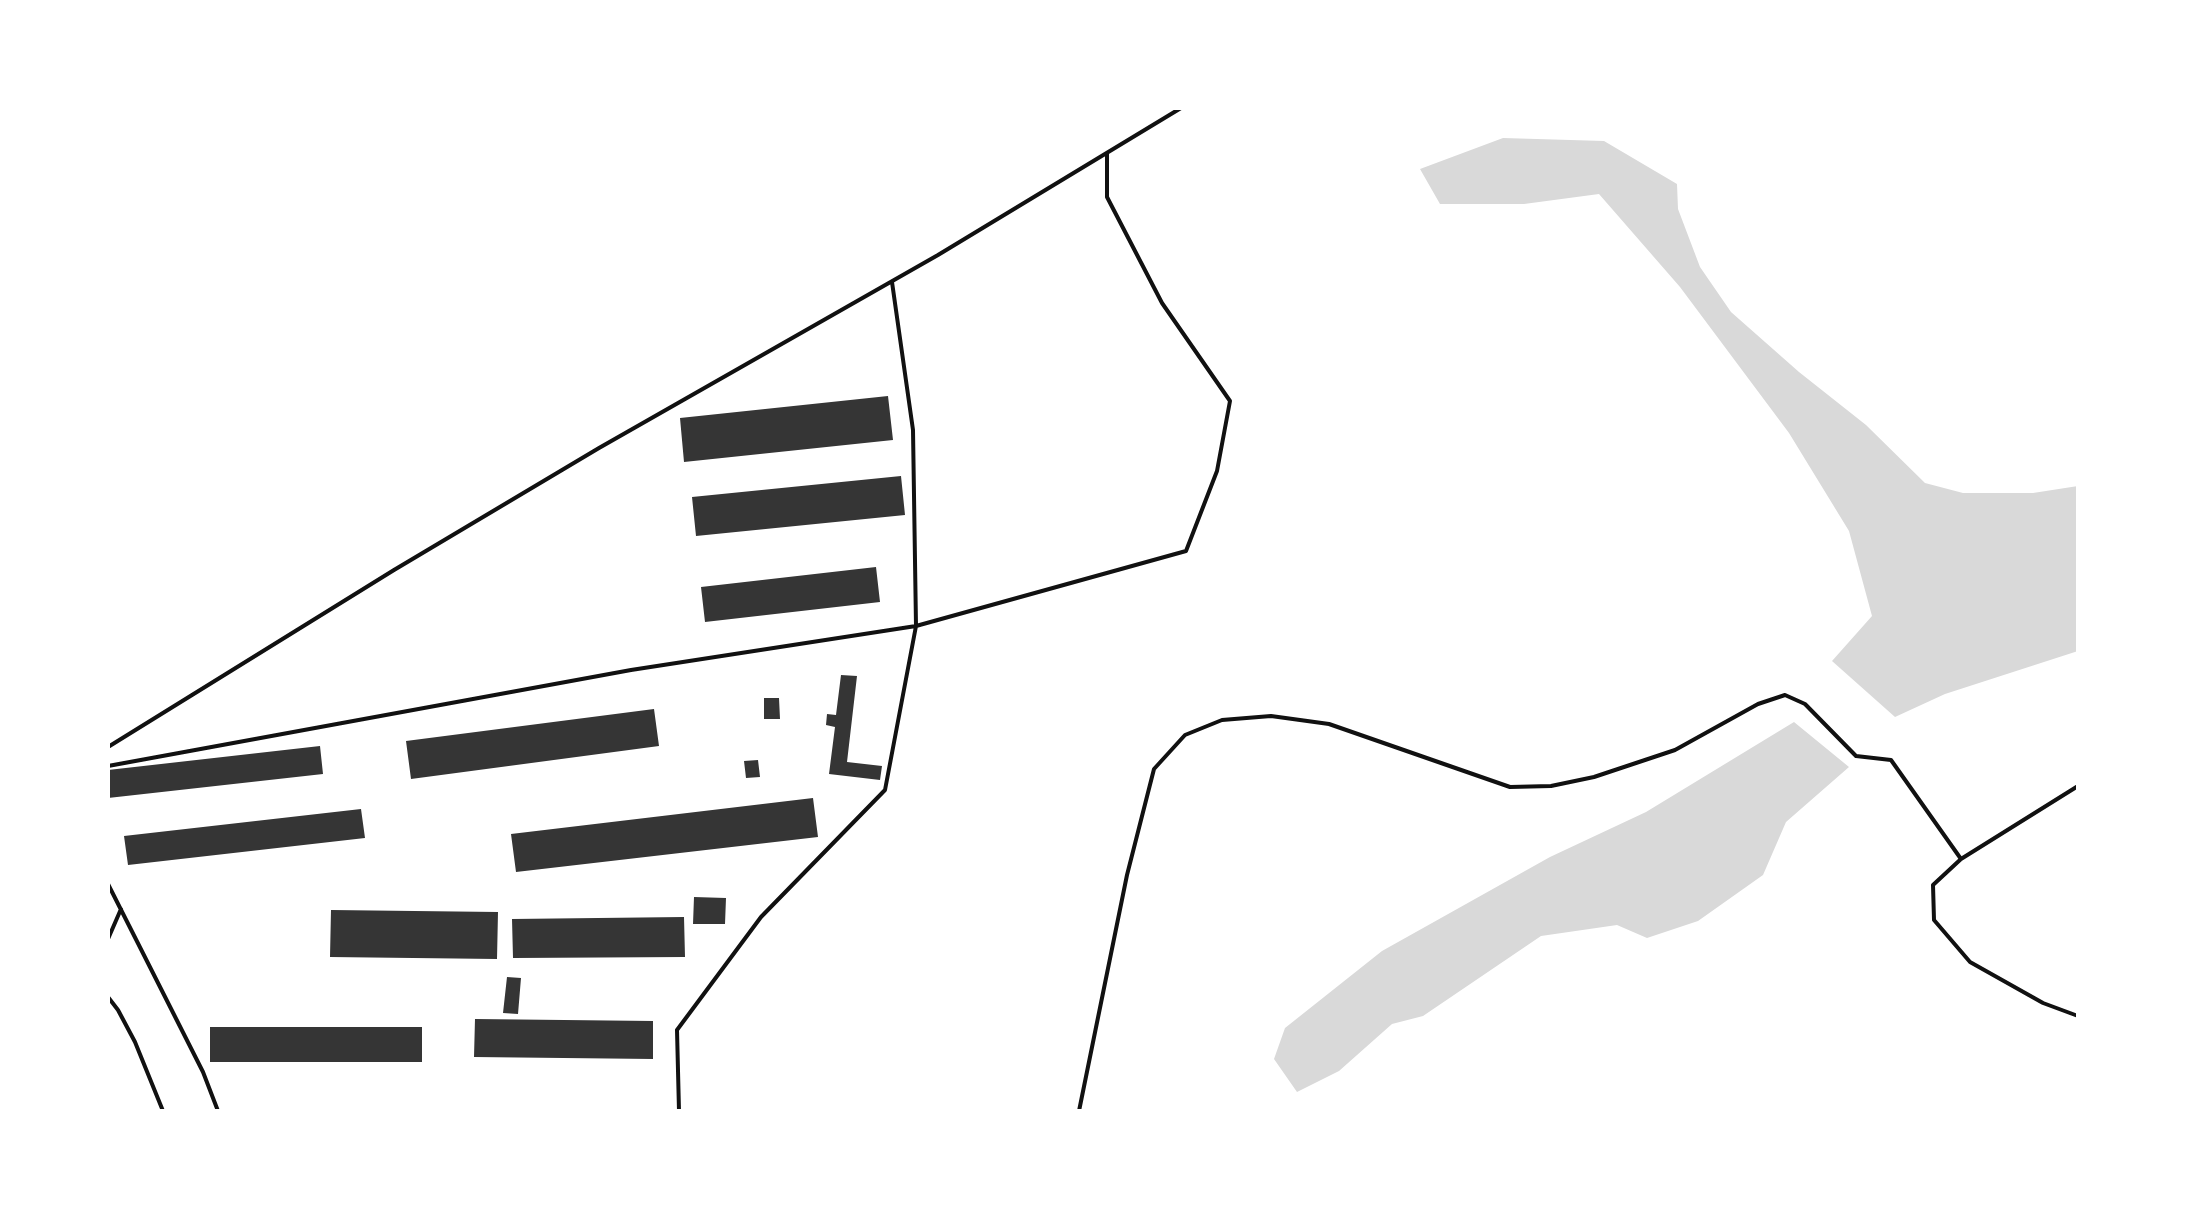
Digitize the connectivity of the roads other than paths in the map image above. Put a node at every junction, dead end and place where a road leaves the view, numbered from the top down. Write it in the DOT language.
graph roads {
  1 [pos="1181,108"];
  2 [pos="1107,153"];
  3 [pos="892,282"];
  4 [pos="916,626"];
  5 [pos="108,747"];
  6 [pos="108,766"];
  7 [pos="2078,786"];
  8 [pos="1961,859"];
  9 [pos="108,884"];
  10 [pos="121,909"];
  11 [pos="108,939"];
  12 [pos="108,997"];
  13 [pos="2078,1016"];
  14 [pos="163,1111"];
  15 [pos="218,1111"];
  16 [pos="679,1111"];
  17 [pos="1079,1111"];
  1 -- 2 [label="lane"];
  2 -- 3 [label="lane"];
  2 -- 4 [label="lane"];
  3 -- 4 [label="lane"];
  3 -- 5 [label="lane"];
  4 -- 6 [label="lane"];
  4 -- 16 [label="lane"];
  7 -- 8 [label="lane"];
  8 -- 13 [label="lane"];
  8 -- 17 [label="lane"];
  9 -- 10 [label="lane"];
  10 -- 11 [label="lane"];
  10 -- 15 [label="lane"];
  12 -- 14 [label="lane"];
}
